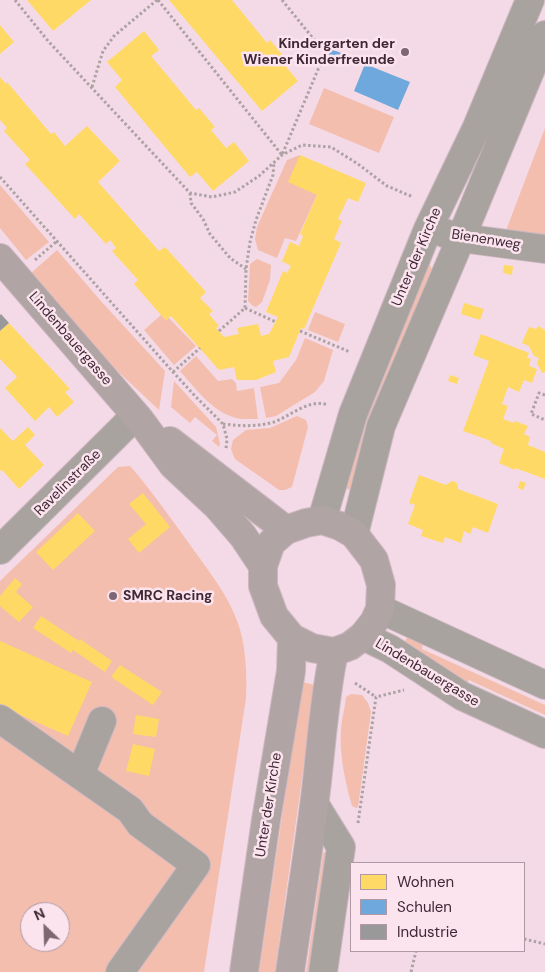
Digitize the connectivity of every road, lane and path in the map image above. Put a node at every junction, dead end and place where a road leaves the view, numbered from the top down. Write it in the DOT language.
graph roads {
  1 [pos="15,0"];
  2 [pos="157,0"];
  3 [pos="282,0"];
  4 [pos="530,0"];
  5 [pos="545,35"];
  6 [pos="92,87"];
  7 [pos="282,155"];
  8 [pos="274,163"];
  9 [pos="0,177"];
  10 [pos="190,193"];
  11 [pos="433,218"];
  12 [pos="461,238"];
  13 [pos="57,241"];
  14 [pos="545,249"];
  15 [pos="0,258"];
  16 [pos="31,264"];
  17 [pos="246,269"];
  18 [pos="244,308"];
  19 [pos="276,322"];
  20 [pos="218,331"];
  21 [pos="300,331"];
  22 [pos="200,348"];
  23 [pos="374,362"];
  24 [pos="173,372"];
  25 [pos="545,395"];
  26 [pos="353,414"];
  27 [pos="137,417"];
  28 [pos="545,420"];
  29 [pos="224,424"];
  30 [pos="212,473"];
  31 [pos="322,520"];
  32 [pos="286,530"];
  33 [pos="354,534"];
  34 [pos="0,550"];
  35 [pos="263,566"];
  36 [pos="380,610"];
  37 [pos="363,636"];
  38 [pos="292,638"];
  39 [pos="334,652"];
  40 [pos="352,681"];
  41 [pos="545,685"];
  42 [pos="404,690"];
  43 [pos="376,697"];
  44 [pos="0,719"];
  45 [pos="102,721"];
  46 [pos="545,734"];
  47 [pos="80,775"];
  48 [pos="315,805"];
  49 [pos="358,824"];
  50 [pos="525,939"];
  51 [pos="545,944"];
  52 [pos="416,952"];
  53 [pos="120,972"];
  54 [pos="244,972"];
  55 [pos="290,972"];
  56 [pos="323,972"];
  57 [pos="411,972"];
  1 -- 6 [label="path"];
  2 -- 6 [label="path"];
  2 -- 7 [label="path"];
  3 -- 7 [label="path"];
  4 -- 11 [label="street, Unter der Kirche"];
  5 -- 12 [label="street"];
  6 -- 10 [label="path"];
  7 -- 8 [label="path"];
  7 -- 11 [label="path"];
  8 -- 10 [label="path"];
  8 -- 17 [label="path"];
  9 -- 13 [label="path"];
  10 -- 17 [label="path"];
  11 -- 12 [label="street, Bienenweg"];
  11 -- 23 [label="street, Unter der Kirche"];
  12 -- 14 [label="street, Bienenweg"];
  12 -- 33 [label="street"];
  13 -- 16 [label="path"];
  13 -- 24 [label="path"];
  15 -- 27 [label="main road, Lindenbauergasse"];
  17 -- 18 [label="path"];
  18 -- 19 [label="path"];
  18 -- 20 [label="path"];
  21 -- 23 [label="path"];
  22 -- 24 [label="path"];
  23 -- 26 [label="street, Unter der Kirche"];
  24 -- 29 [label="path"];
  25 -- 28 [label="path"];
  26 -- 29 [label="path"];
  26 -- 31 [label="street, Unter der Kirche"];
  27 -- 30 [label="main road, Lindenbauergasse"];
  27 -- 34 [label="street, Ravelinstraße"];
  27 -- 35 [label="main road, Lindenbauergasse"];
  29 -- 30 [label="path"];
  30 -- 32 [label="main road, Lindenbauergasse"];
  31 -- 32 [label="main road"];
  31 -- 33 [label="main road"];
  32 -- 35 [label="main road"];
  33 -- 36 [label="main road"];
  35 -- 38 [label="main road"];
  36 -- 37 [label="main road"];
  36 -- 41 [label="street"];
  37 -- 39 [label="main road"];
  37 -- 46 [label="street, Lindenbauergasse"];
  38 -- 39 [label="main road"];
  38 -- 54 [label="main road, Unter der Kirche"];
  39 -- 48 [label="main road"];
  40 -- 43 [label="path"];
  42 -- 43 [label="path"];
  43 -- 49 [label="path"];
  44 -- 47 [label="street"];
  45 -- 47 [label="street"];
  47 -- 53 [label="street"];
  48 -- 55 [label="main road"];
  48 -- 56 [label="street"];
  50 -- 51 [label="path"];
  52 -- 57 [label="path"];
}
